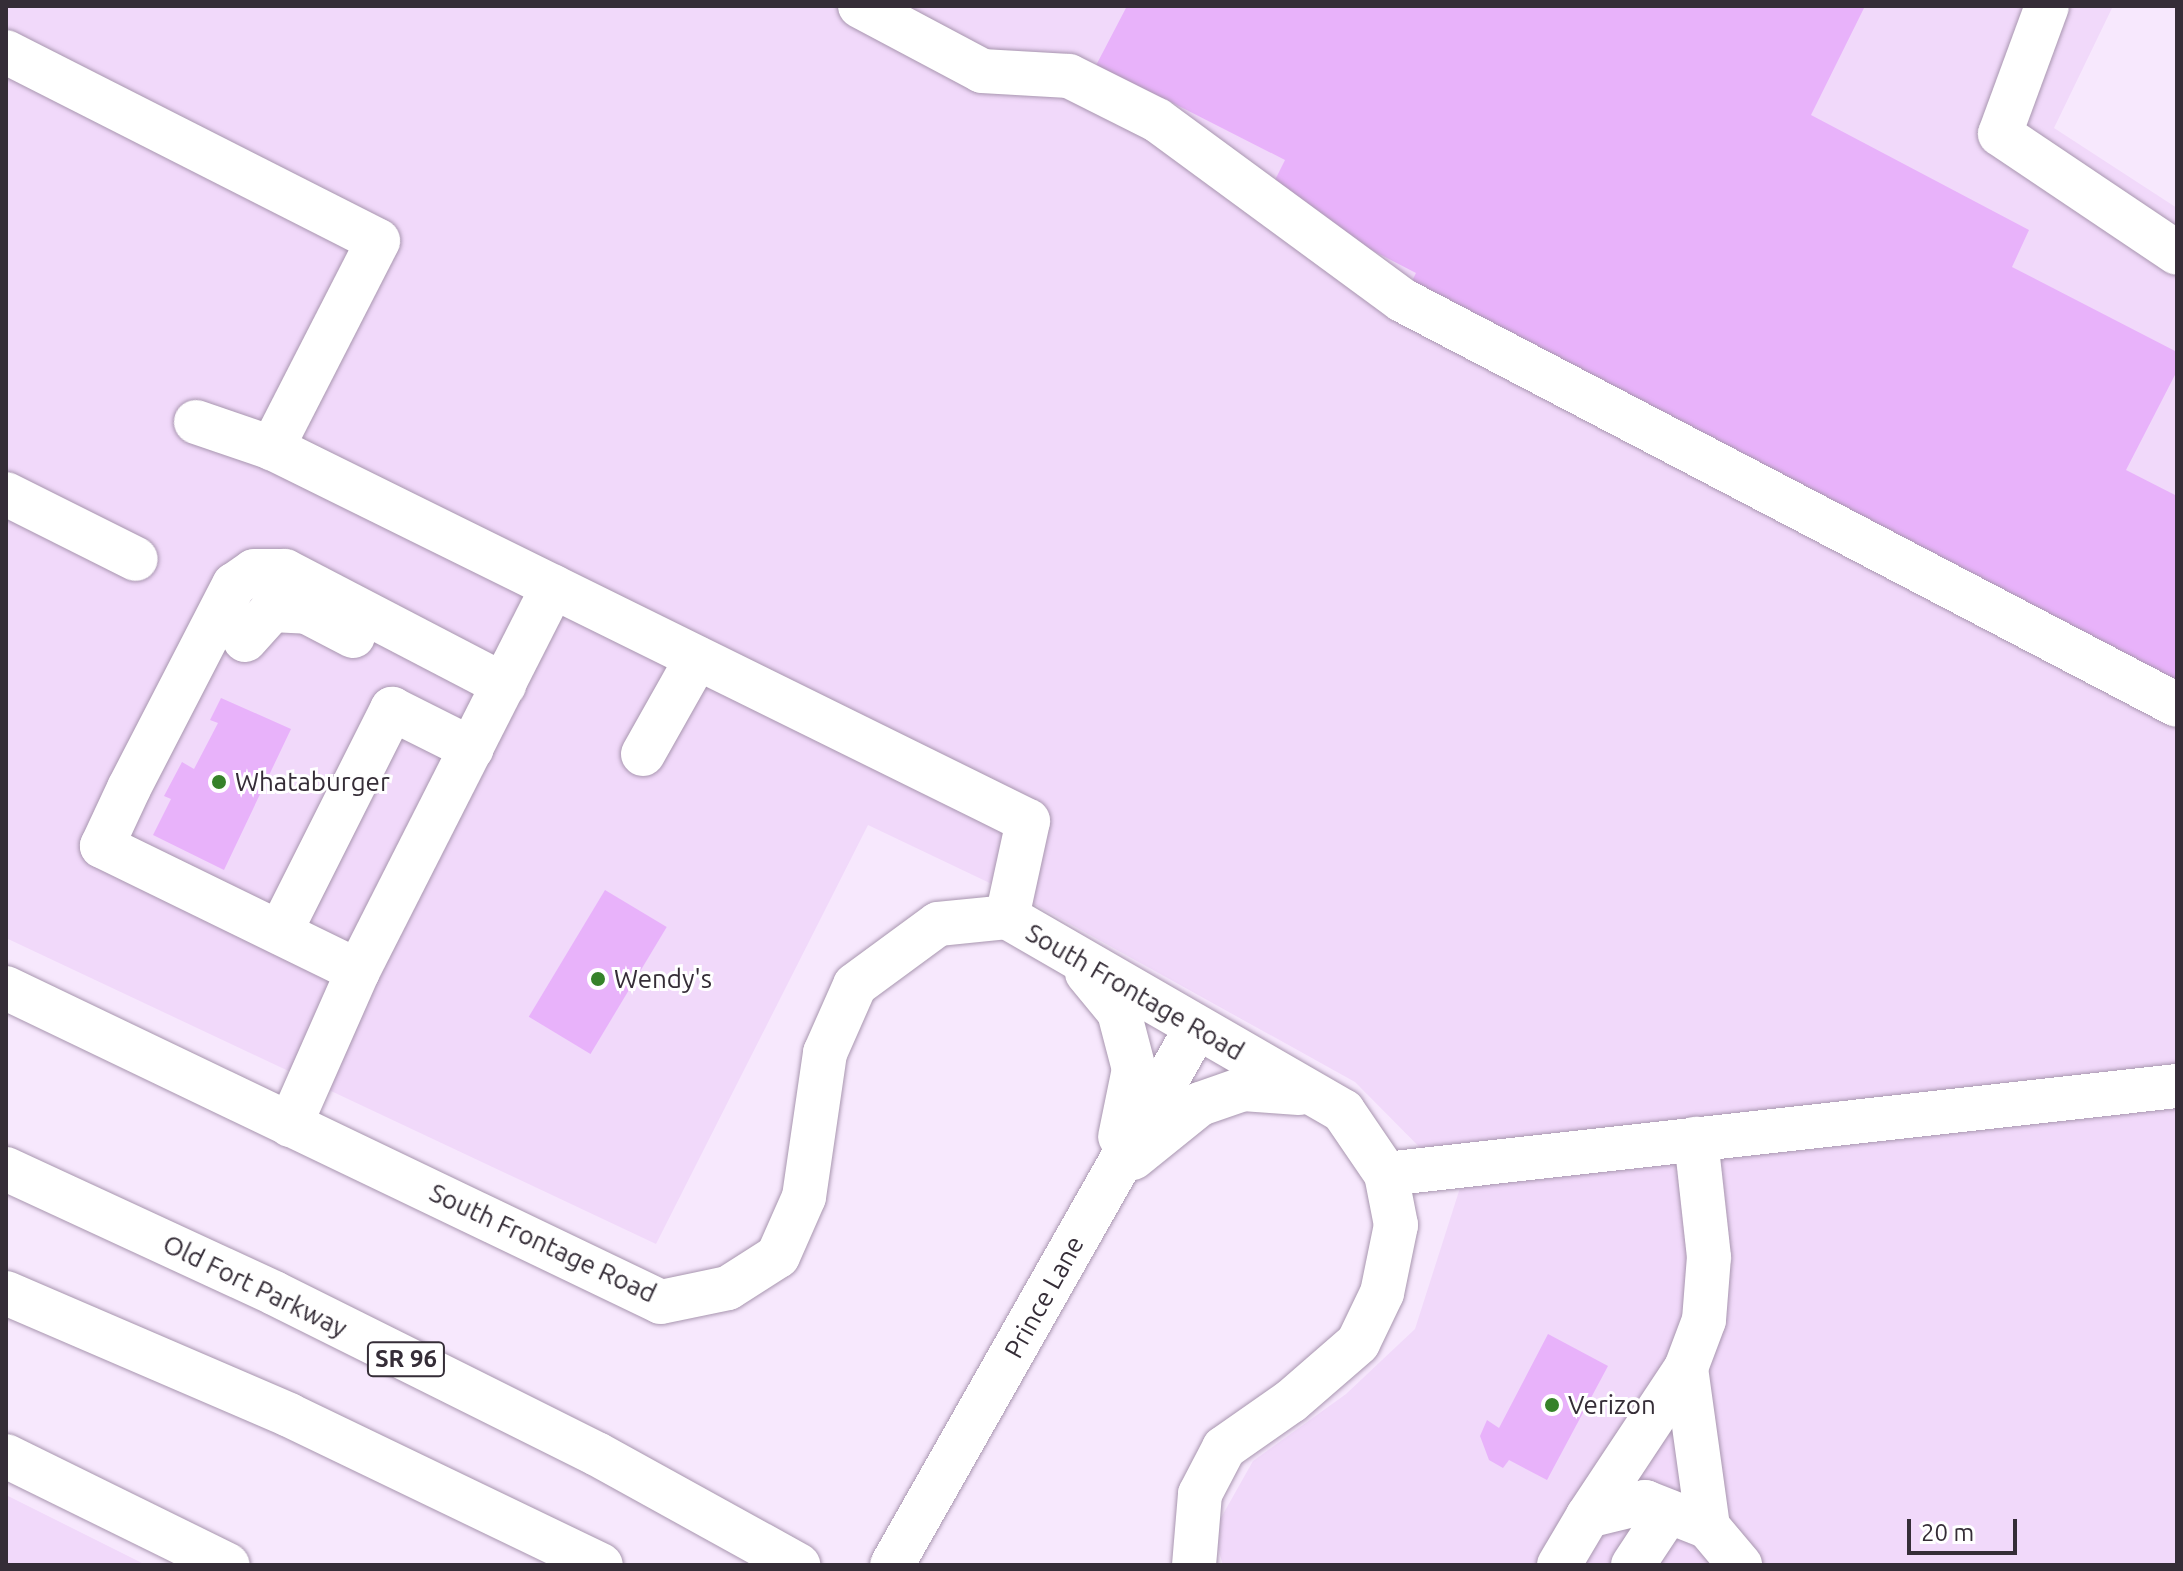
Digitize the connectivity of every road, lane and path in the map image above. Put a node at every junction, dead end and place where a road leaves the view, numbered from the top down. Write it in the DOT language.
graph roads {
  1 [pos="860,6"];
  2 [pos="2047,6"];
  3 [pos="6,52"];
  4 [pos="2177,253"];
  5 [pos="196,422"];
  6 [pos="272,448"];
  7 [pos="6,494"];
  8 [pos="136,559"];
  9 [pos="553,587"];
  10 [pos="697,658"];
  11 [pos="495,680"];
  12 [pos="2177,705"];
  13 [pos="472,749"];
  14 [pos="643,754"];
  15 [pos="127,857"];
  16 [pos="1007,917"];
  17 [pos="280,932"];
  18 [pos="1075,957"];
  19 [pos="358,971"];
  20 [pos="6,988"];
  21 [pos="1195,1030"];
  22 [pos="2177,1086"];
  23 [pos="1312,1094"];
  24 [pos="290,1125"];
  25 [pos="1696,1139"];
  26 [pos="6,1169"];
  27 [pos="1386,1174"];
  28 [pos="1113,1175"];
  29 [pos="6,1293"];
  30 [pos="1686,1368"];
  31 [pos="6,1456"];
  32 [pos="1588,1516"];
  33 [pos="1688,1519"];
  34 [pos="204,1560"];
  35 [pos="601,1565"];
  36 [pos="798,1565"];
  37 [pos="892,1565"];
  38 [pos="1194,1565"];
  39 [pos="1559,1565"];
  40 [pos="1633,1565"];
  41 [pos="1740,1565"];
  1 -- 12 [label="main road"];
  2 -- 4 [label="main road"];
  3 -- 6 [label="main road"];
  5 -- 6 [label="main road"];
  6 -- 9 [label="main road"];
  7 -- 8 [label="main road"];
  9 -- 10 [label="main road"];
  9 -- 11 [label="main road"];
  10 -- 14 [label="main road"];
  10 -- 16 [label="main road"];
  11 -- 13 [label="main road"];
  11 -- 15 [label="main road"];
  11 -- 15 [label="main road"];
  13 -- 17 [label="main road"];
  13 -- 19 [label="main road"];
  15 -- 17 [label="main road"];
  16 -- 18 [label="main road, South Frontage Road"];
  16 -- 24 [label="main road, South Frontage Road"];
  17 -- 19 [label="main road"];
  18 -- 21 [label="main road, South Frontage Road"];
  18 -- 28 [label="main road"];
  19 -- 24 [label="main road"];
  20 -- 24 [label="main road, South Frontage Road"];
  21 -- 23 [label="main road, South Frontage Road"];
  21 -- 28 [label="main road, Prince Lane"];
  22 -- 25 [label="main road"];
  23 -- 27 [label="main road, South Frontage Road"];
  23 -- 28 [label="main road"];
  25 -- 27 [label="main road"];
  25 -- 30 [label="main road"];
  26 -- 36 [label="main road, Old Fort Parkway / SR 96"];
  27 -- 38 [label="main road, South Frontage Road"];
  28 -- 37 [label="main road, Prince Lane"];
  29 -- 35 [label="main road"];
  30 -- 32 [label="main road"];
  30 -- 33 [label="main road"];
  31 -- 34 [label="main road"];
  32 -- 33 [label="main road"];
  32 -- 39 [label="main road"];
  33 -- 40 [label="main road"];
  33 -- 41 [label="main road"];
}
